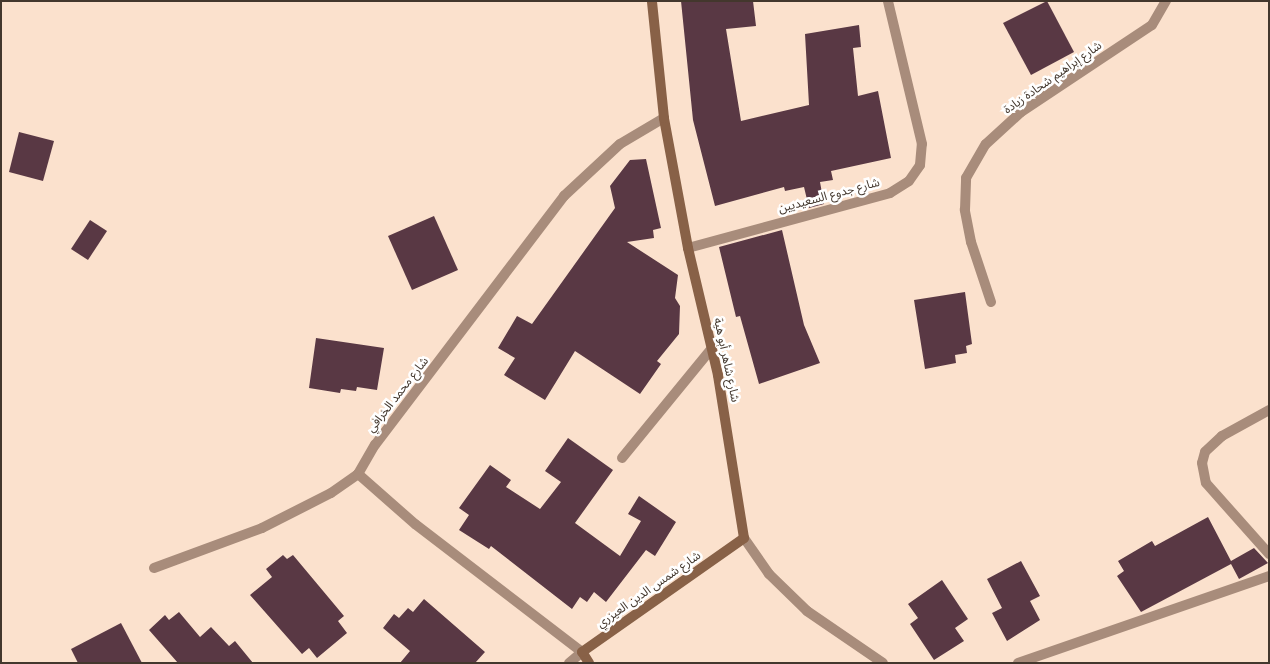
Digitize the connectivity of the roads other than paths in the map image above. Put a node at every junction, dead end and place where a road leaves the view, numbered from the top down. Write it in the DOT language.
graph roads {
  1 [pos="652,1"];
  2 [pos="888,1"];
  3 [pos="1166,1"];
  4 [pos="664,118"];
  5 [pos="688,248"];
  6 [pos="991,302"];
  7 [pos="712,348"];
  8 [pos="1269,410"];
  9 [pos="622,458"];
  10 [pos="358,474"];
  11 [pos="744,538"];
  12 [pos="1269,554"];
  13 [pos="154,568"];
  14 [pos="1269,576"];
  15 [pos="582,652"];
  16 [pos="569,663"];
  17 [pos="589,663"];
  18 [pos="883,663"];
  19 [pos="1018,663"];
  1 -- 4 [label="street, شارع شاهر أبو هية"];
  2 -- 5 [label="street, شارع جدوع السعيديين"];
  3 -- 6 [label="street, شارع إبراهيم شحادة زيادة"];
  4 -- 5 [label="street, شارع شاهر أبو هية"];
  4 -- 10 [label="street, شارع محمد الخرافي"];
  5 -- 7 [label="street, شارع شاهر أبو هية"];
  7 -- 9 [label="street"];
  7 -- 11 [label="street, شارع شاهر أبو هية"];
  8 -- 12 [label="street"];
  10 -- 13 [label="street"];
  10 -- 15 [label="street"];
  11 -- 15 [label="street, شارع شمس الدين العيزري"];
  11 -- 18 [label="street, شارع شاهر أبو هية"];
  14 -- 19 [label="street"];
  15 -- 16 [label="street, شارع شمس الدين العيزري"];
  15 -- 17 [label="street"];
}
